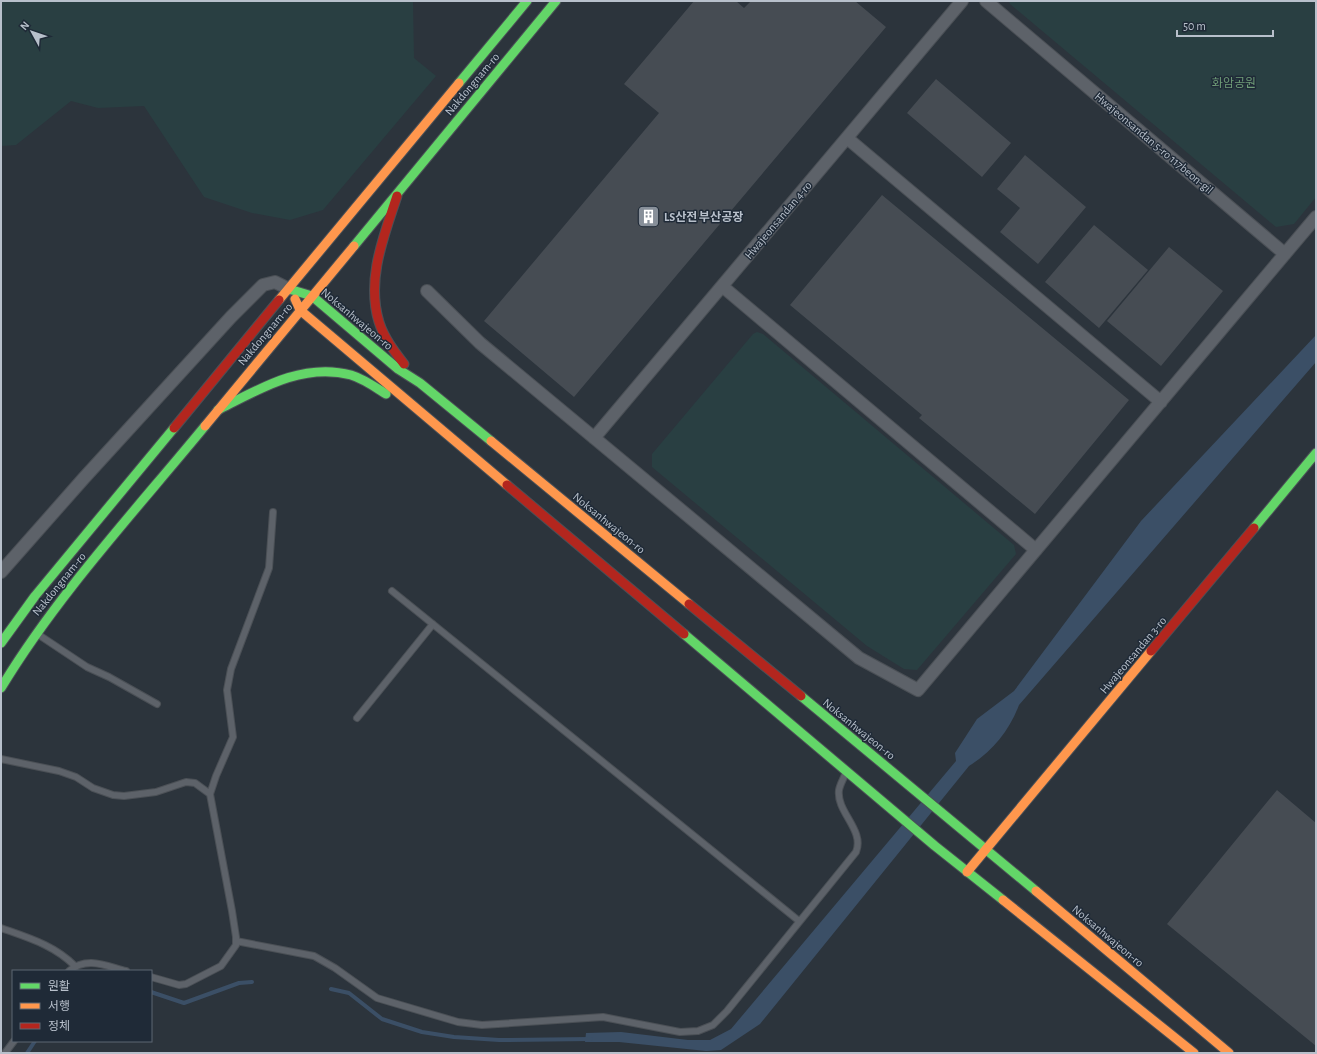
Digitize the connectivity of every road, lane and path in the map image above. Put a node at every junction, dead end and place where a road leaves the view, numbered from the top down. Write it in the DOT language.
graph roads {
  1 [pos="527,1"];
  2 [pos="556,1"];
  3 [pos="962,1"];
  4 [pos="986,1"];
  5 [pos="847,138"];
  6 [pos="398,193"];
  7 [pos="1316,217"];
  8 [pos="1285,254"];
  9 [pos="722,286"];
  10 [pos="289,289"];
  11 [pos="427,291"];
  12 [pos="312,296"];
  13 [pos="300,310"];
  14 [pos="420,383"];
  15 [pos="1160,402"];
  16 [pos="218,410"];
  17 [pos="434,423"];
  18 [pos="594,438"];
  19 [pos="1316,453"];
  20 [pos="273,512"];
  21 [pos="1036,550"];
  22 [pos="1,572"];
  23 [pos="392,591"];
  24 [pos="433,624"];
  25 [pos="36,633"];
  26 [pos="1,643"];
  27 [pos="1,688"];
  28 [pos="156,704"];
  29 [pos="357,718"];
  30 [pos="1,759"];
  31 [pos="846,771"];
  32 [pos="210,794"];
  33 [pos="986,849"];
  34 [pos="968,872"];
  35 [pos="800,921"];
  36 [pos="1,928"];
  37 [pos="236,941"];
  38 [pos="75,966"];
  39 [pos="70,970"];
  40 [pos="123,970"];
  41 [pos="152,977"];
  42 [pos="13,1042"];
  43 [pos="10,1047"];
  44 [pos="1,1051"];
  45 [pos="5,1053"];
  46 [pos="1194,1053"];
  47 [pos="1229,1053"];
  1 -- 10 [label="main road, Nakdongnam-ro"];
  2 -- 6 [label="main road, Nakdongnam-ro"];
  3 -- 5 [label="street, Hwajeonsandan 4-ro"];
  4 -- 8 [label="street, Hwajeonsandan 5-ro 117beon-gil"];
  5 -- 9 [label="street, Hwajeonsandan 4-ro"];
  5 -- 15 [label="street"];
  6 -- 12 [label="main road, Nakdongnam-ro"];
  6 -- 14 [label="main road"];
  7 -- 8 [label="street"];
  8 -- 15 [label="street"];
  9 -- 18 [label="street, Hwajeonsandan 4-ro"];
  9 -- 21 [label="street"];
  10 -- 12 [label="main road, Noksanhwajeon-ro"];
  10 -- 13 [label="main road"];
  10 -- 22 [label="street"];
  10 -- 26 [label="main road, Nakdongnam-ro"];
  11 -- 18 [label="street"];
  12 -- 13 [label="main road, Nakdongnam-ro"];
  12 -- 14 [label="main road, Noksanhwajeon-ro"];
  13 -- 16 [label="main road, Nakdongnam-ro"];
  13 -- 17 [label="main road"];
  14 -- 33 [label="main road, Noksanhwajeon-ro"];
  15 -- 21 [label="street"];
  16 -- 17 [label="main road"];
  16 -- 25 [label="main road, Nakdongnam-ro"];
  17 -- 31 [label="main road"];
  18 -- 21 [label="street"];
  19 -- 33 [label="main road, Hwajeonsandan 3-ro"];
  20 -- 32 [label="lane"];
  23 -- 24 [label="lane"];
  24 -- 29 [label="lane"];
  24 -- 35 [label="lane"];
  25 -- 27 [label="main road, Nakdongnam-ro"];
  25 -- 28 [label="lane"];
  30 -- 32 [label="lane"];
  31 -- 34 [label="main road"];
  31 -- 35 [label="lane"];
  32 -- 37 [label="lane"];
  33 -- 34 [label="main road, Hwajeonsandan 3-ro"];
  33 -- 47 [label="main road, Noksanhwajeon-ro"];
  34 -- 46 [label="main road"];
  35 -- 37 [label="lane"];
  36 -- 38 [label="lane"];
  37 -- 41 [label="lane"];
  38 -- 39 [label="lane"];
  38 -- 40 [label="lane"];
  42 -- 43 [label="lane"];
  43 -- 44 [label="lane"];
  43 -- 45 [label="lane"];
}
